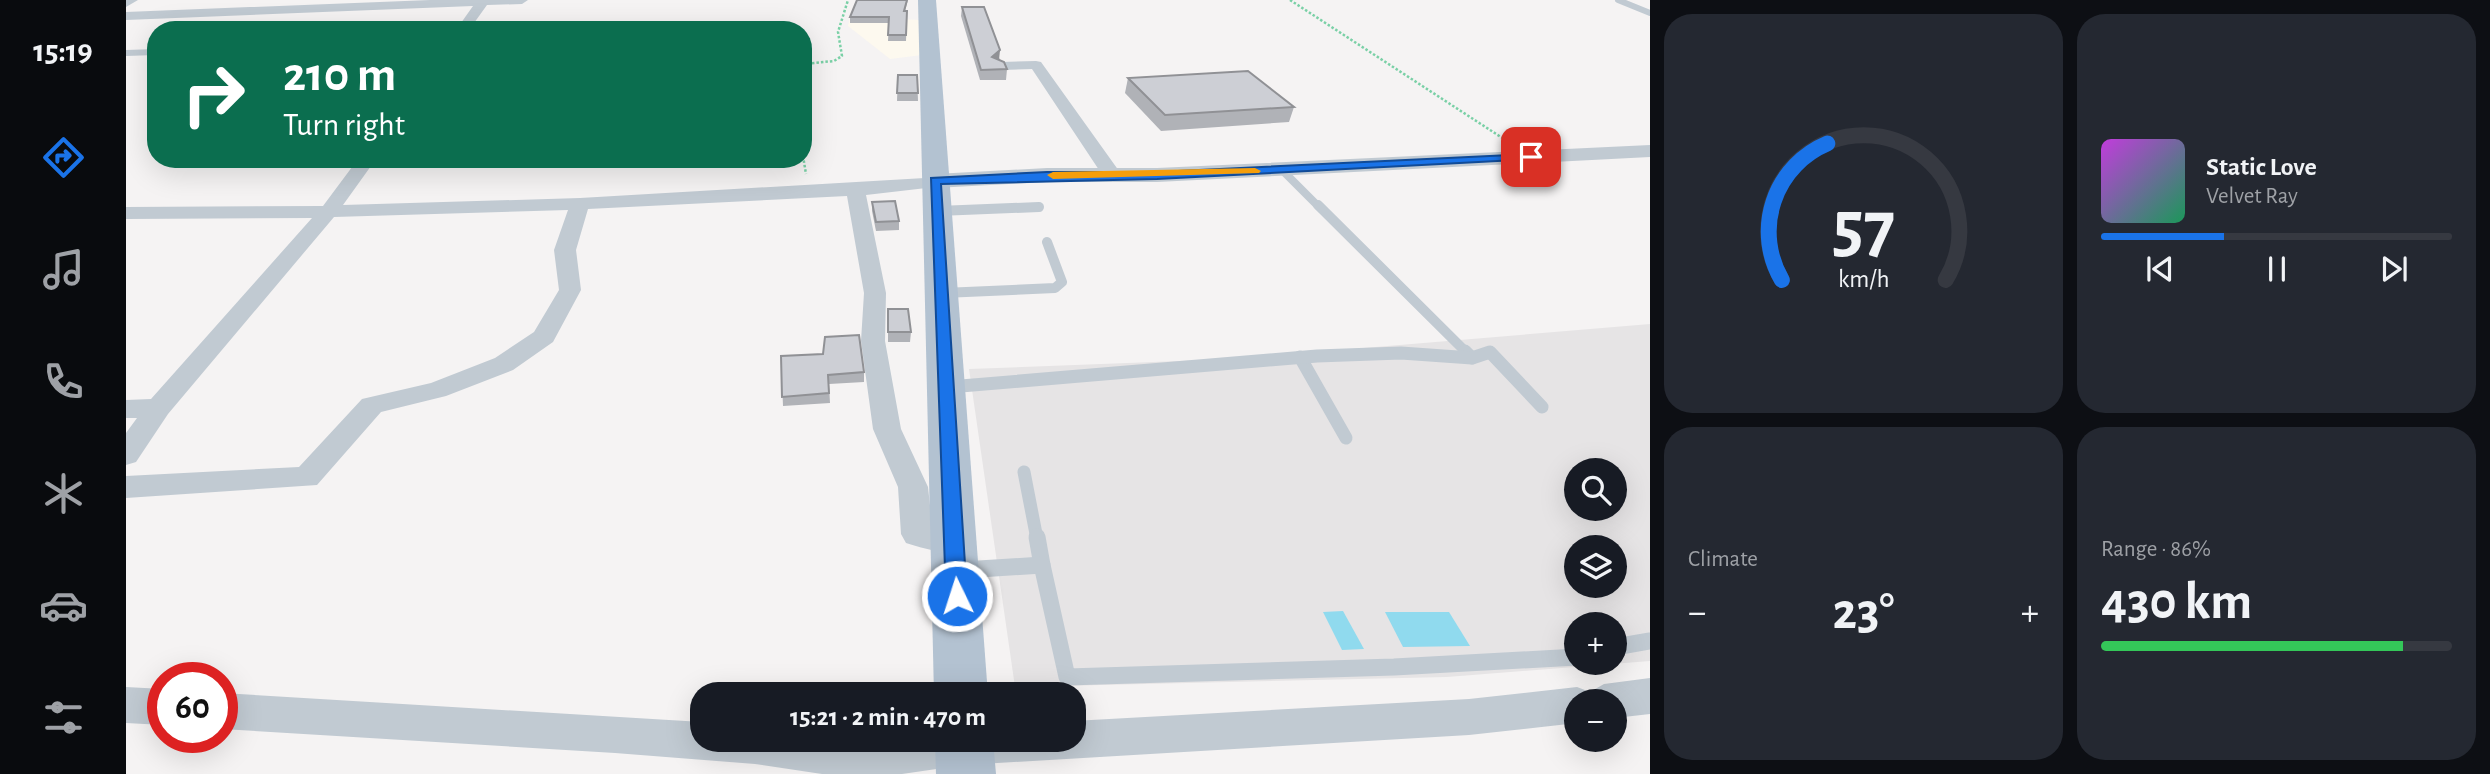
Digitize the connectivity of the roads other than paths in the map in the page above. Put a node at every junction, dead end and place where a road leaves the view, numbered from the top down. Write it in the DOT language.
graph roads {
  1 [pos="131,0"];
  2 [pos="522,0"];
  3 [pos="927,0"];
  4 [pos="1618,0"];
  5 [pos="483,1"];
  6 [pos="126,3"];
  7 [pos="1650,13"];
  8 [pos="126,16"];
  9 [pos="469,21"];
  10 [pos="126,52"];
  11 [pos="147,52"];
  12 [pos="1001,66"];
  13 [pos="1648,153"];
  14 [pos="360,168"];
  15 [pos="1282,170"];
  16 [pos="1112,175"];
  17 [pos="855,190"];
  18 [pos="936,196"];
  19 [pos="580,205"];
  20 [pos="1039,207"];
  21 [pos="126,212"];
  22 [pos="328,212"];
  23 [pos="1046,242"];
  24 [pos="940,293"];
  25 [pos="1300,358"];
  26 [pos="1472,358"];
  27 [pos="944,387"];
  28 [pos="1542,407"];
  29 [pos="158,408"];
  30 [pos="126,409"];
  31 [pos="1346,438"];
  32 [pos="126,455"];
  33 [pos="1024,472"];
  34 [pos="126,487"];
  35 [pos="954,555"];
  36 [pos="1042,565"];
  37 [pos="1650,641"];
  38 [pos="1627,645"];
  39 [pos="1564,658"];
  40 [pos="961,682"];
  41 [pos="1650,696"];
  42 [pos="1627,699"];
  43 [pos="126,705"];
  44 [pos="1564,706"];
  45 [pos="147,707"];
  46 [pos="238,712"];
  47 [pos="1086,734"];
  48 [pos="690,740"];
  49 [pos="804,752"];
  50 [pos="900,752"];
  1 -- 6 [label="street"];
  2 -- 5 [label="street"];
  3 -- 18 [label="main road"];
  4 -- 7 [label="lane"];
  5 -- 8 [label="street"];
  5 -- 9 [label="street"];
  10 -- 11 [label="lane"];
  12 -- 16 [label="street"];
  13 -- 15 [label="street"];
  14 -- 22 [label="street"];
  15 -- 16 [label="street"];
  15 -- 26 [label="lane"];
  16 -- 18 [label="street"];
  17 -- 18 [label="street"];
  17 -- 19 [label="street"];
  17 -- 35 [label="street"];
  18 -- 20 [label="lane"];
  18 -- 24 [label="main road"];
  19 -- 22 [label="street"];
  19 -- 34 [label="street"];
  21 -- 22 [label="street"];
  22 -- 29 [label="street"];
  23 -- 24 [label="lane"];
  24 -- 27 [label="main road"];
  25 -- 26 [label="lane"];
  25 -- 27 [label="lane"];
  25 -- 31 [label="lane"];
  26 -- 28 [label="lane"];
  27 -- 35 [label="main road"];
  29 -- 30 [label="street"];
  29 -- 32 [label="street"];
  33 -- 36 [label="lane"];
  35 -- 36 [label="lane"];
  35 -- 40 [label="main road"];
  36 -- 39 [label="lane"];
  37 -- 38 [label="lane"];
  41 -- 42 [label="street"];
  43 -- 45 [label="street"];
  44 -- 47 [label="street"];
  46 -- 48 [label="street"];
  49 -- 50 [label="street"];
}
